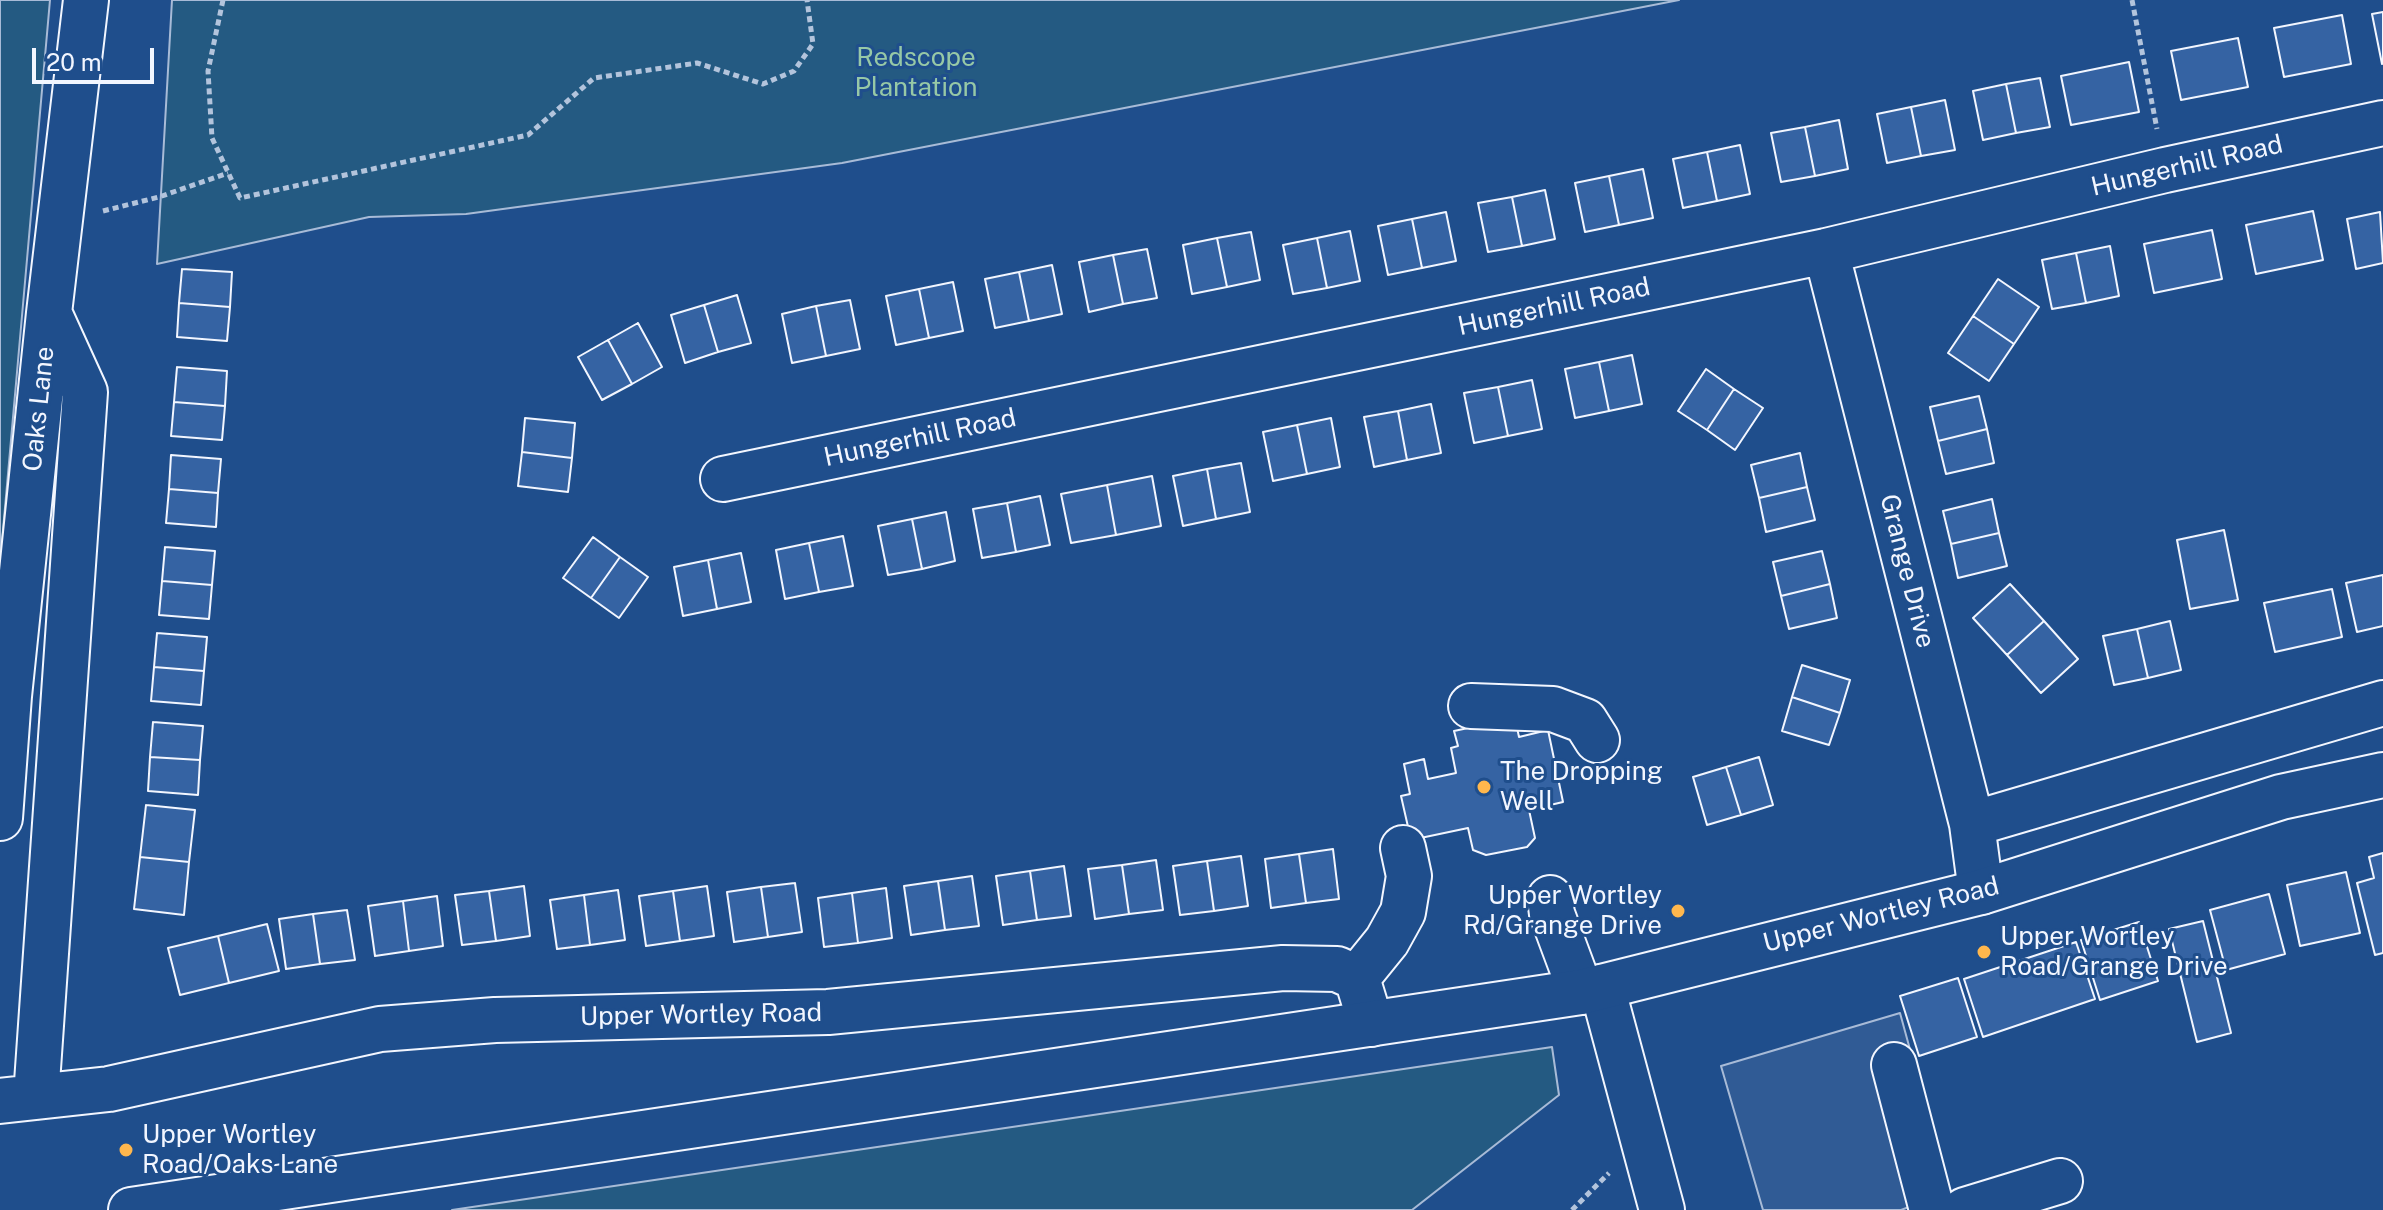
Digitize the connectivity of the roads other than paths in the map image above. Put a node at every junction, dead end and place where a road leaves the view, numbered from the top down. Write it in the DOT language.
graph roads {
  1 [pos="86,0"];
  2 [pos="2383,123"];
  3 [pos="1826,251"];
  4 [pos="49,313"];
  5 [pos="723,479"];
  6 [pos="2383,703"];
  7 [pos="1471,706"];
  8 [pos="1597,740"];
  9 [pos="2383,775"];
  10 [pos="0,818"];
  11 [pos="1972,824"];
  12 [pos="1403,848"];
  13 [pos="1981,892"];
  14 [pos="1550,898"];
  15 [pos="1357,978"];
  16 [pos="1592,989"];
  17 [pos="1371,1024"];
  18 [pos="1894,1065"];
  19 [pos="18,1099"];
  20 [pos="2060,1181"];
  21 [pos="131,1210"];
  22 [pos="1662,1210"];
  23 [pos="1932,1210"];
  24 [pos="1965,1210"];
  1 -- 4 [label="street, Oaks Lane"];
  2 -- 3 [label="street, Hungerhill Road"];
  3 -- 5 [label="street, Hungerhill Road"];
  3 -- 11 [label="street, Grange Drive"];
  4 -- 10 [label="street, Oaks Lane"];
  4 -- 19 [label="street"];
  6 -- 11 [label="street"];
  7 -- 8 [label="street"];
  9 -- 13 [label="street, Upper Wortley Road"];
  11 -- 13 [label="street, Grange Drive"];
  12 -- 15 [label="street"];
  13 -- 16 [label="street, Upper Wortley Road"];
  14 -- 16 [label="street"];
  15 -- 17 [label="street"];
  15 -- 19 [label="street, Upper Wortley Road"];
  16 -- 17 [label="street, Upper Wortley Road"];
  16 -- 22 [label="street"];
  17 -- 21 [label="street, Upper Wortley Road"];
  18 -- 23 [label="street"];
  20 -- 24 [label="street"];
}
